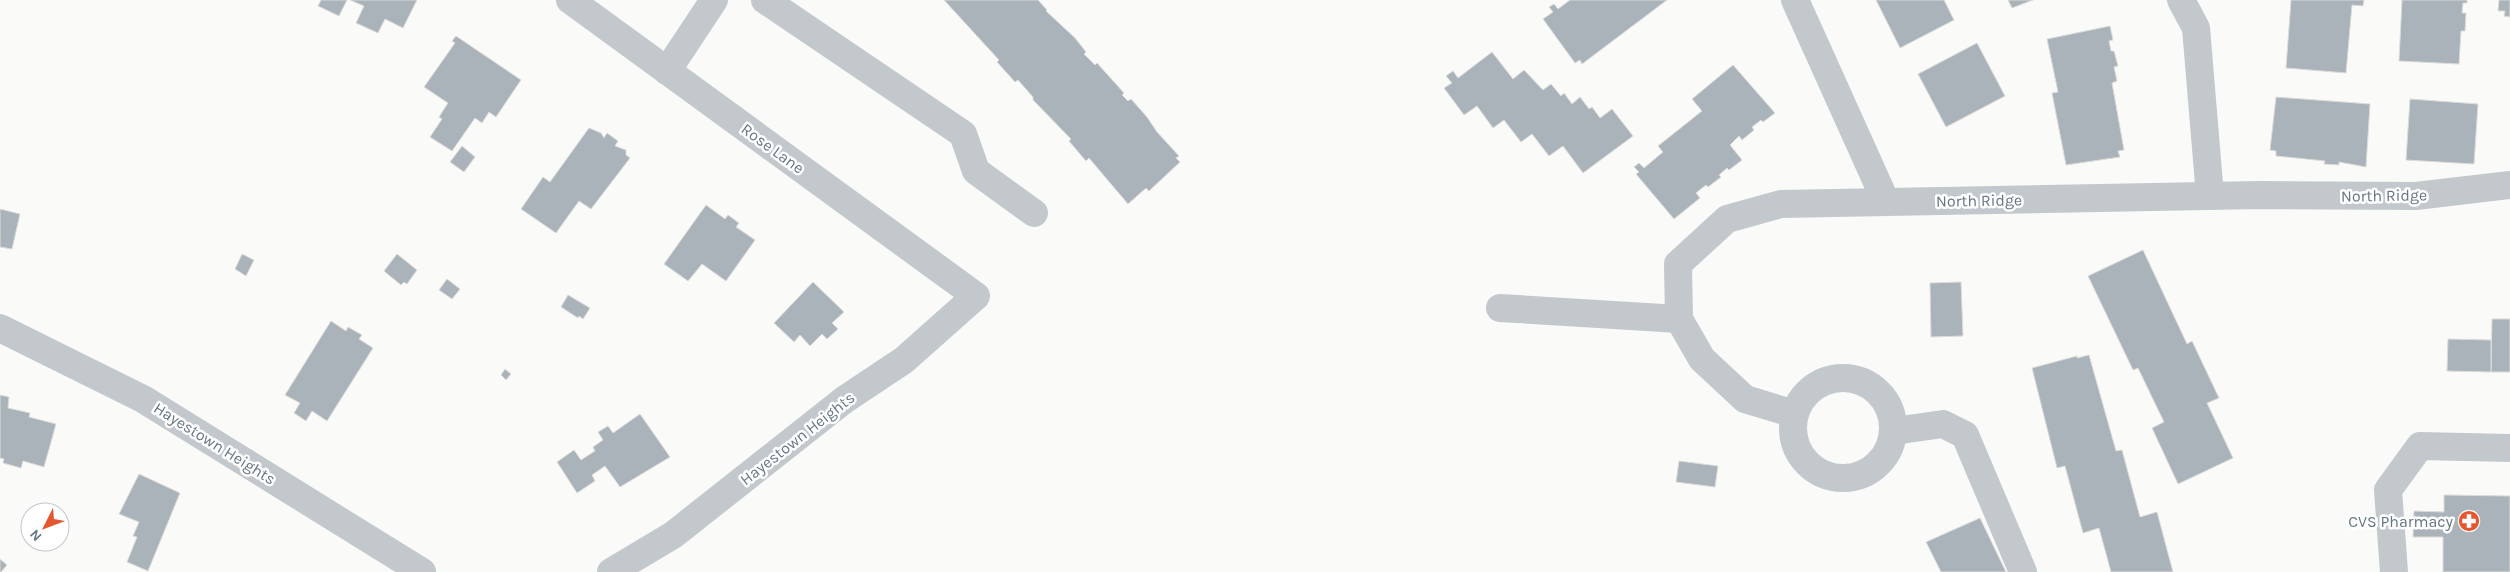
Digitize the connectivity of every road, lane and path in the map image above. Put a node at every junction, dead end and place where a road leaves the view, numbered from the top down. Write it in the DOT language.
graph roads {
  1 [pos="570,0"];
  2 [pos="714,0"];
  3 [pos="765,0"];
  4 [pos="1795,0"];
  5 [pos="2182,0"];
  6 [pos="666,71"];
  7 [pos="2510,185"];
  8 [pos="2210,196"];
  9 [pos="1886,202"];
  10 [pos="1034,213"];
  11 [pos="976,296"];
  12 [pos="1500,308"];
  13 [pos="1679,319"];
  14 [pos="0,328"];
  15 [pos="1794,414"];
  16 [pos="1894,431"];
  17 [pos="2510,448"];
  18 [pos="422,572"];
  19 [pos="611,572"];
  20 [pos="2023,572"];
  21 [pos="2394,572"];
  1 -- 6 [label="street, Rose Lane"];
  2 -- 6 [label="street"];
  3 -- 10 [label="street"];
  4 -- 9 [label="street"];
  5 -- 8 [label="street"];
  6 -- 11 [label="street, Rose Lane"];
  7 -- 8 [label="street, North Ridge"];
  8 -- 9 [label="street, North Ridge"];
  9 -- 13 [label="street, North Ridge"];
  11 -- 19 [label="street, Hayestown Heights"];
  12 -- 13 [label="street"];
  13 -- 15 [label="street, North Ridge"];
  14 -- 18 [label="street, Hayestown Heights"];
  15 -- 16 [label="street"];
  15 -- 16 [label="street"];
  16 -- 20 [label="street"];
  17 -- 21 [label="street"];
}
